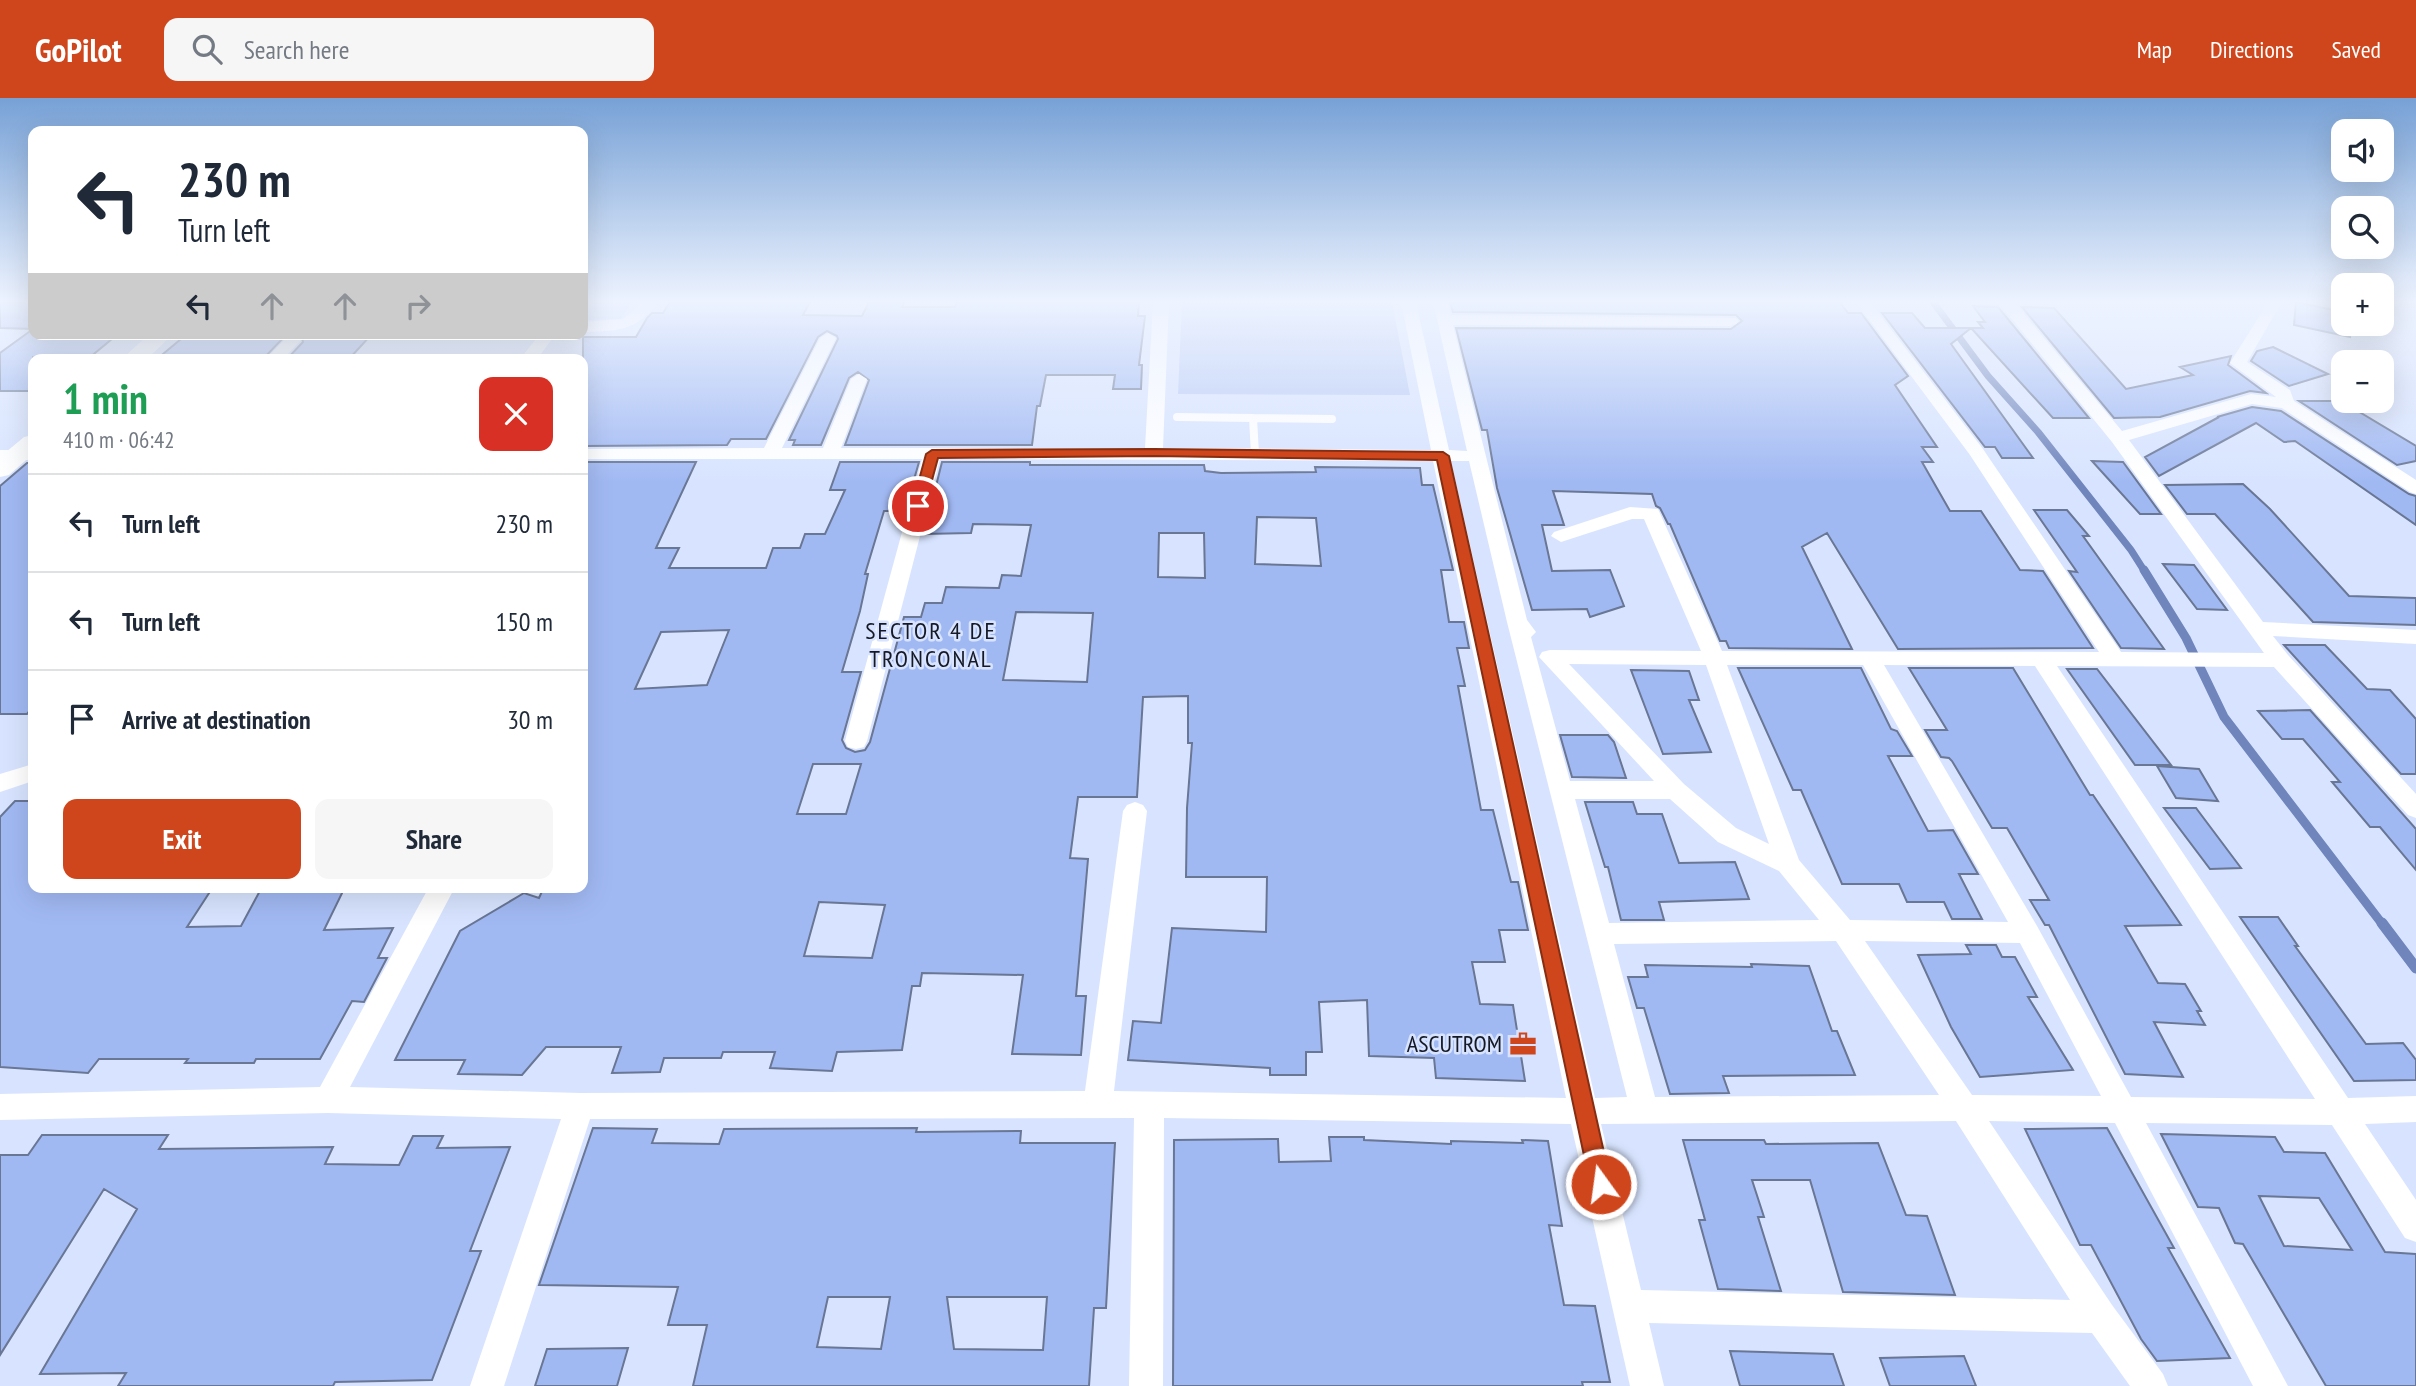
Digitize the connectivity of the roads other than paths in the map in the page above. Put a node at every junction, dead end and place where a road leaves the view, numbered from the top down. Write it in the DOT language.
graph roads {
  1 [pos="816,362"];
  2 [pos="1158,362"];
  3 [pos="1422,362"];
  4 [pos="1454,362"];
  5 [pos="1909,362"];
  6 [pos="2055,362"];
  7 [pos="2239,362"];
  8 [pos="859,379"];
  9 [pos="2286,403"];
  10 [pos="1177,417"];
  11 [pos="1253,418"];
  12 [pos="1332,419"];
  13 [pos="28,431"];
  14 [pos="2118,438"];
  15 [pos="1154,453"];
  16 [pos="588,454"];
  17 [pos="770,454"];
  18 [pos="830,454"];
  19 [pos="932,454"];
  20 [pos="1255,454"];
  21 [pos="14,455"];
  22 [pos="1443,456"];
  23 [pos="1477,456"];
  24 [pos="2416,488"];
  25 [pos="1560,536"];
  26 [pos="1517,622"];
  27 [pos="2255,628"];
  28 [pos="2416,637"];
  29 [pos="1550,657"];
  30 [pos="1714,657"];
  31 [pos="2041,658"];
  32 [pos="2114,658"];
  33 [pos="1870,659"];
  34 [pos="2280,660"];
  35 [pos="856,741"];
  36 [pos="28,774"];
  37 [pos="0,783"];
  38 [pos="1561,790"];
  39 [pos="1676,790"];
  40 [pos="2416,809"];
  41 [pos="1135,811"];
  42 [pos="1788,864"];
  43 [pos="439,893"];
  44 [pos="1843,930"];
  45 [pos="2028,933"];
  46 [pos="1600,934"];
  47 [pos="328,1100"];
  48 [pos="1098,1104"];
  49 [pos="580,1106"];
  50 [pos="1149,1106"];
  51 [pos="0,1107"];
  52 [pos="1965,1108"];
  53 [pos="2122,1108"];
  54 [pos="1644,1109"];
  55 [pos="2415,1109"];
  56 [pos="1583,1111"];
  57 [pos="2338,1112"];
  58 [pos="2416,1227"];
  59 [pos="1630,1306"];
  60 [pos="2100,1317"];
  61 [pos="487,1386"];
  62 [pos="1146,1386"];
  63 [pos="1647,1386"];
  64 [pos="2151,1386"];
  65 [pos="2271,1386"];
  1 -- 17 [label="street"];
  2 -- 15 [label="street"];
  3 -- 22 [label="street"];
  4 -- 23 [label="street"];
  5 -- 32 [label="street"];
  6 -- 14 [label="street"];
  7 -- 9 [label="street"];
  8 -- 18 [label="street"];
  9 -- 14 [label="street"];
  9 -- 24 [label="street"];
  10 -- 11 [label="lane"];
  11 -- 12 [label="lane"];
  11 -- 20 [label="lane"];
  13 -- 21 [label="street"];
  14 -- 27 [label="street"];
  15 -- 19 [label="street"];
  15 -- 20 [label="street"];
  16 -- 17 [label="street"];
  17 -- 18 [label="street"];
  18 -- 19 [label="street"];
  19 -- 35 [label="street"];
  20 -- 22 [label="street"];
  22 -- 23 [label="street"];
  22 -- 56 [label="street"];
  23 -- 26 [label="street"];
  25 -- 30 [label="street"];
  26 -- 29 [label="street"];
  26 -- 38 [label="street"];
  27 -- 28 [label="street"];
  27 -- 34 [label="street"];
  29 -- 30 [label="street"];
  29 -- 39 [label="street"];
  30 -- 33 [label="street"];
  30 -- 42 [label="street"];
  31 -- 32 [label="street"];
  31 -- 33 [label="street"];
  31 -- 57 [label="street"];
  32 -- 34 [label="street"];
  33 -- 45 [label="street"];
  34 -- 40 [label="street"];
  36 -- 37 [label="street"];
  38 -- 39 [label="street"];
  38 -- 46 [label="street"];
  39 -- 42 [label="street"];
  41 -- 48 [label="street"];
  42 -- 44 [label="street"];
  43 -- 47 [label="street"];
  44 -- 45 [label="street"];
  44 -- 46 [label="street"];
  44 -- 52 [label="street"];
  45 -- 53 [label="street"];
  46 -- 54 [label="street"];
  47 -- 49 [label="street"];
  47 -- 51 [label="street"];
  48 -- 49 [label="street"];
  48 -- 50 [label="street"];
  49 -- 61 [label="street"];
  50 -- 56 [label="street"];
  50 -- 62 [label="street"];
  52 -- 53 [label="street"];
  52 -- 54 [label="street"];
  52 -- 60 [label="street"];
  53 -- 57 [label="street"];
  53 -- 65 [label="street"];
  54 -- 56 [label="street"];
  55 -- 57 [label="street"];
  56 -- 59 [label="street"];
  57 -- 58 [label="street"];
  59 -- 60 [label="street"];
  59 -- 63 [label="street"];
  60 -- 64 [label="street"];
}
